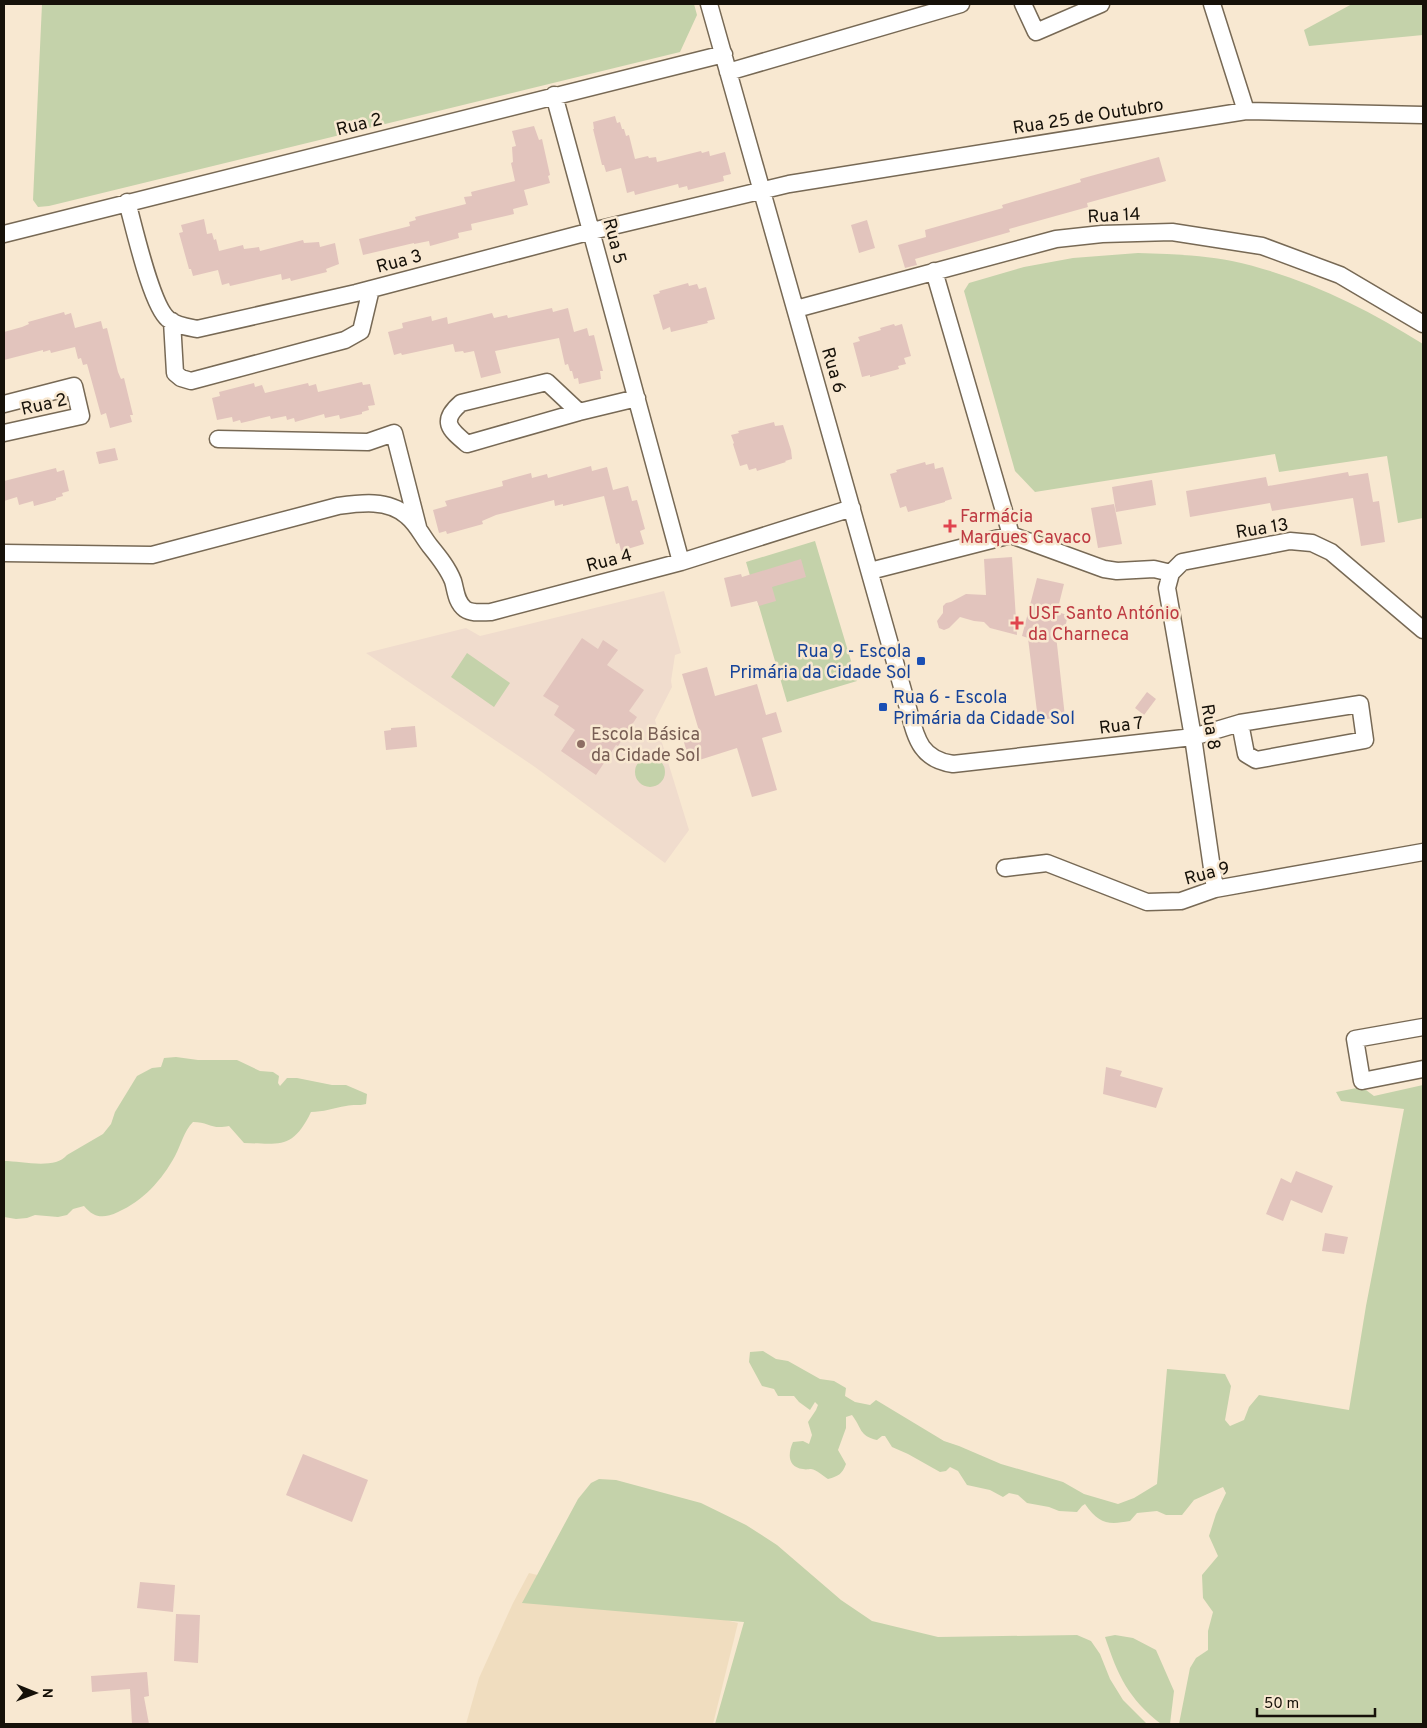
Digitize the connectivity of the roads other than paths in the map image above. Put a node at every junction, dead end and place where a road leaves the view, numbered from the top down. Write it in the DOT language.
graph roads {
  1 [pos="710,4"];
  2 [pos="961,4"];
  3 [pos="1023,4"];
  4 [pos="1101,4"];
  5 [pos="1212,4"];
  6 [pos="724,54"];
  7 [pos="728,72"];
  8 [pos="554,96"];
  9 [pos="1246,111"];
  10 [pos="1423,115"];
  11 [pos="762,189"];
  12 [pos="126,202"];
  13 [pos="592,231"];
  14 [pos="4,234"];
  15 [pos="934,271"];
  16 [pos="371,289"];
  17 [pos="796,309"];
  18 [pos="172,321"];
  19 [pos="1423,324"];
  20 [pos="637,398"];
  21 [pos="4,404"];
  22 [pos="580,412"];
  23 [pos="4,434"];
  24 [pos="218,439"];
  25 [pos="852,508"];
  26 [pos="418,529"];
  27 [pos="1011,535"];
  28 [pos="4,553"];
  29 [pos="681,562"];
  30 [pos="870,570"];
  31 [pos="1171,573"];
  32 [pos="1423,630"];
  33 [pos="1240,723"];
  34 [pos="1192,737"];
  35 [pos="920,746"];
  36 [pos="1423,852"];
  37 [pos="1005,868"];
  38 [pos="1215,889"];
  39 [pos="1423,1027"];
  40 [pos="1423,1069"];
  1 -- 6 [label="street, Rua 6"];
  2 -- 7 [label="street"];
  3 -- 4 [label="street"];
  5 -- 9 [label="street"];
  6 -- 7 [label="street, Rua 6"];
  6 -- 8 [label="street, Rua 2"];
  7 -- 11 [label="street, Rua 6"];
  8 -- 12 [label="street, Rua 2"];
  8 -- 13 [label="street, Rua 5"];
  9 -- 10 [label="street, Rua 25 de Outubro"];
  9 -- 11 [label="street, Rua 25 de Outubro"];
  11 -- 13 [label="street, Rua 3"];
  11 -- 17 [label="street, Rua 6"];
  12 -- 14 [label="street, Rua 2"];
  12 -- 18 [label="street"];
  13 -- 16 [label="street, Rua 3"];
  13 -- 20 [label="street, Rua 5"];
  15 -- 17 [label="street, Rua 14"];
  15 -- 19 [label="street, Rua 14"];
  15 -- 27 [label="street"];
  16 -- 18 [label="street, Rua 3"];
  16 -- 18 [label="street"];
  17 -- 25 [label="street, Rua 6"];
  20 -- 22 [label="street"];
  20 -- 29 [label="street, Rua 5"];
  21 -- 23 [label="street, Rua 2"];
  22 -- 22 [label="street"];
  24 -- 26 [label="street"];
  25 -- 29 [label="street, Rua 4"];
  25 -- 30 [label="street, Rua 6"];
  26 -- 28 [label="street"];
  26 -- 29 [label="street, Rua 4"];
  27 -- 30 [label="street"];
  27 -- 31 [label="street"];
  30 -- 35 [label="street, Rua 6"];
  31 -- 32 [label="street, Rua 13"];
  31 -- 34 [label="street, Rua 8"];
  33 -- 33 [label="street, Rua 7"];
  33 -- 34 [label="street, Rua 7"];
  34 -- 35 [label="street, Rua 7"];
  34 -- 38 [label="street, Rua 8"];
  36 -- 38 [label="street, Rua 9"];
  37 -- 38 [label="street, Rua 9"];
  39 -- 40 [label="street"];
}
